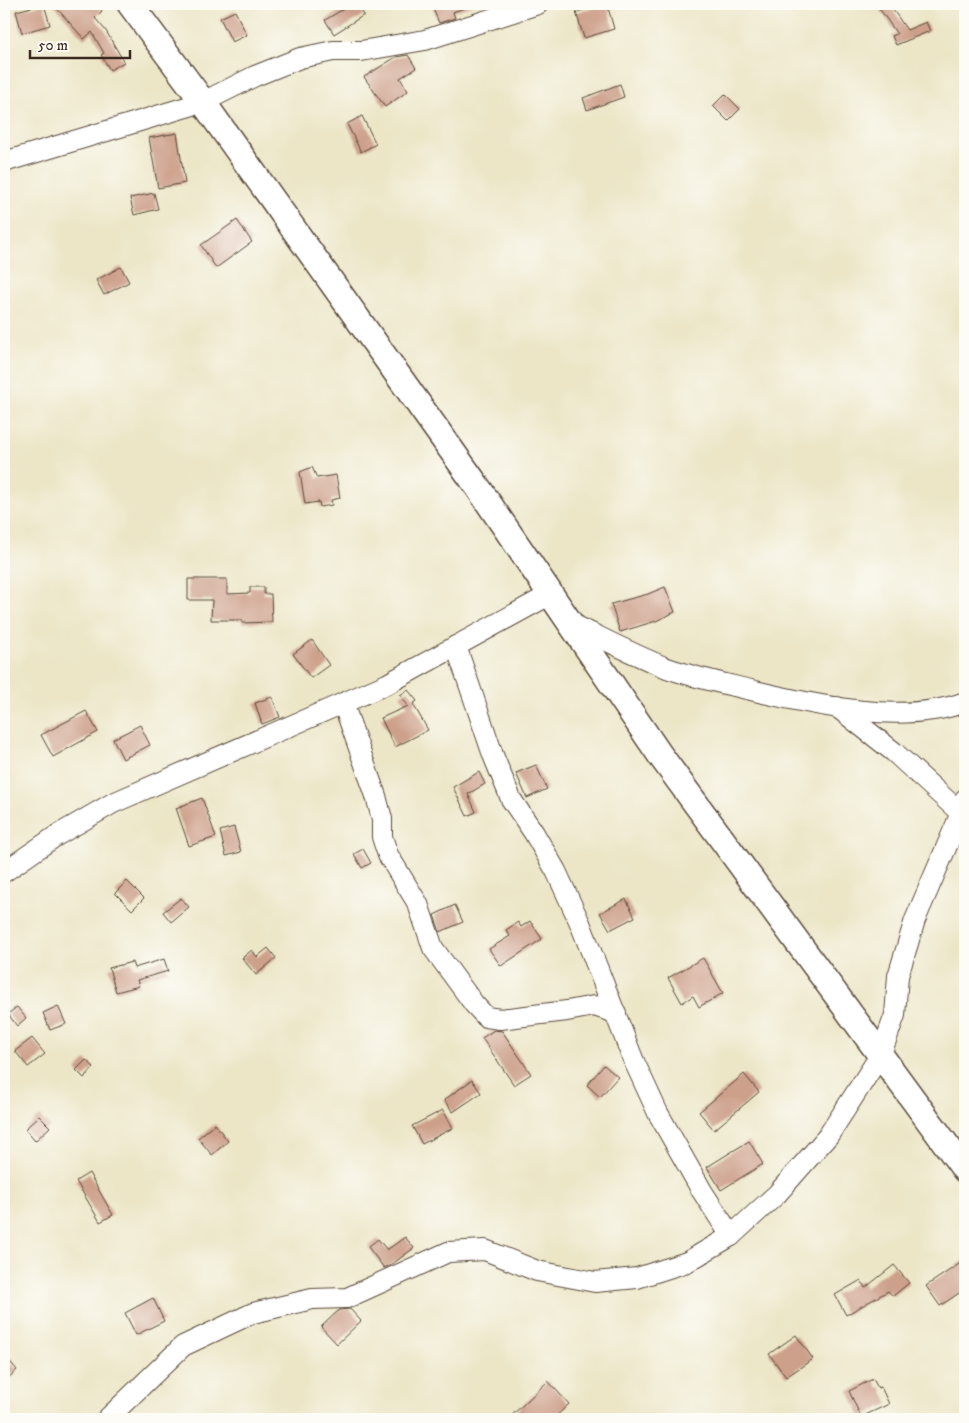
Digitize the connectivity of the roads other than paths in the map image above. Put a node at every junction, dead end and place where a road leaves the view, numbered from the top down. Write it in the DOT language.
graph roads {
  1 [pos="130,4"];
  2 [pos="538,4"];
  3 [pos="203,102"];
  4 [pos="4,162"];
  5 [pos="550,594"];
  6 [pos="570,623"];
  7 [pos="456,646"];
  8 [pos="965,702"];
  9 [pos="343,703"];
  10 [pos="837,707"];
  11 [pos="964,809"];
  12 [pos="4,872"];
  13 [pos="616,1013"];
  14 [pos="881,1054"];
  15 [pos="964,1165"];
  16 [pos="731,1236"];
  17 [pos="107,1419"];
  1 -- 3 [label="main road"];
  2 -- 3 [label="street"];
  3 -- 4 [label="street"];
  3 -- 5 [label="main road"];
  5 -- 6 [label="main road"];
  5 -- 7 [label="street"];
  6 -- 10 [label="street"];
  6 -- 14 [label="main road"];
  7 -- 9 [label="street"];
  7 -- 13 [label="street"];
  8 -- 10 [label="street"];
  9 -- 12 [label="street"];
  9 -- 13 [label="street"];
  10 -- 11 [label="street"];
  11 -- 14 [label="street"];
  13 -- 16 [label="street"];
  14 -- 15 [label="main road"];
  14 -- 16 [label="street"];
  16 -- 17 [label="street"];
}
